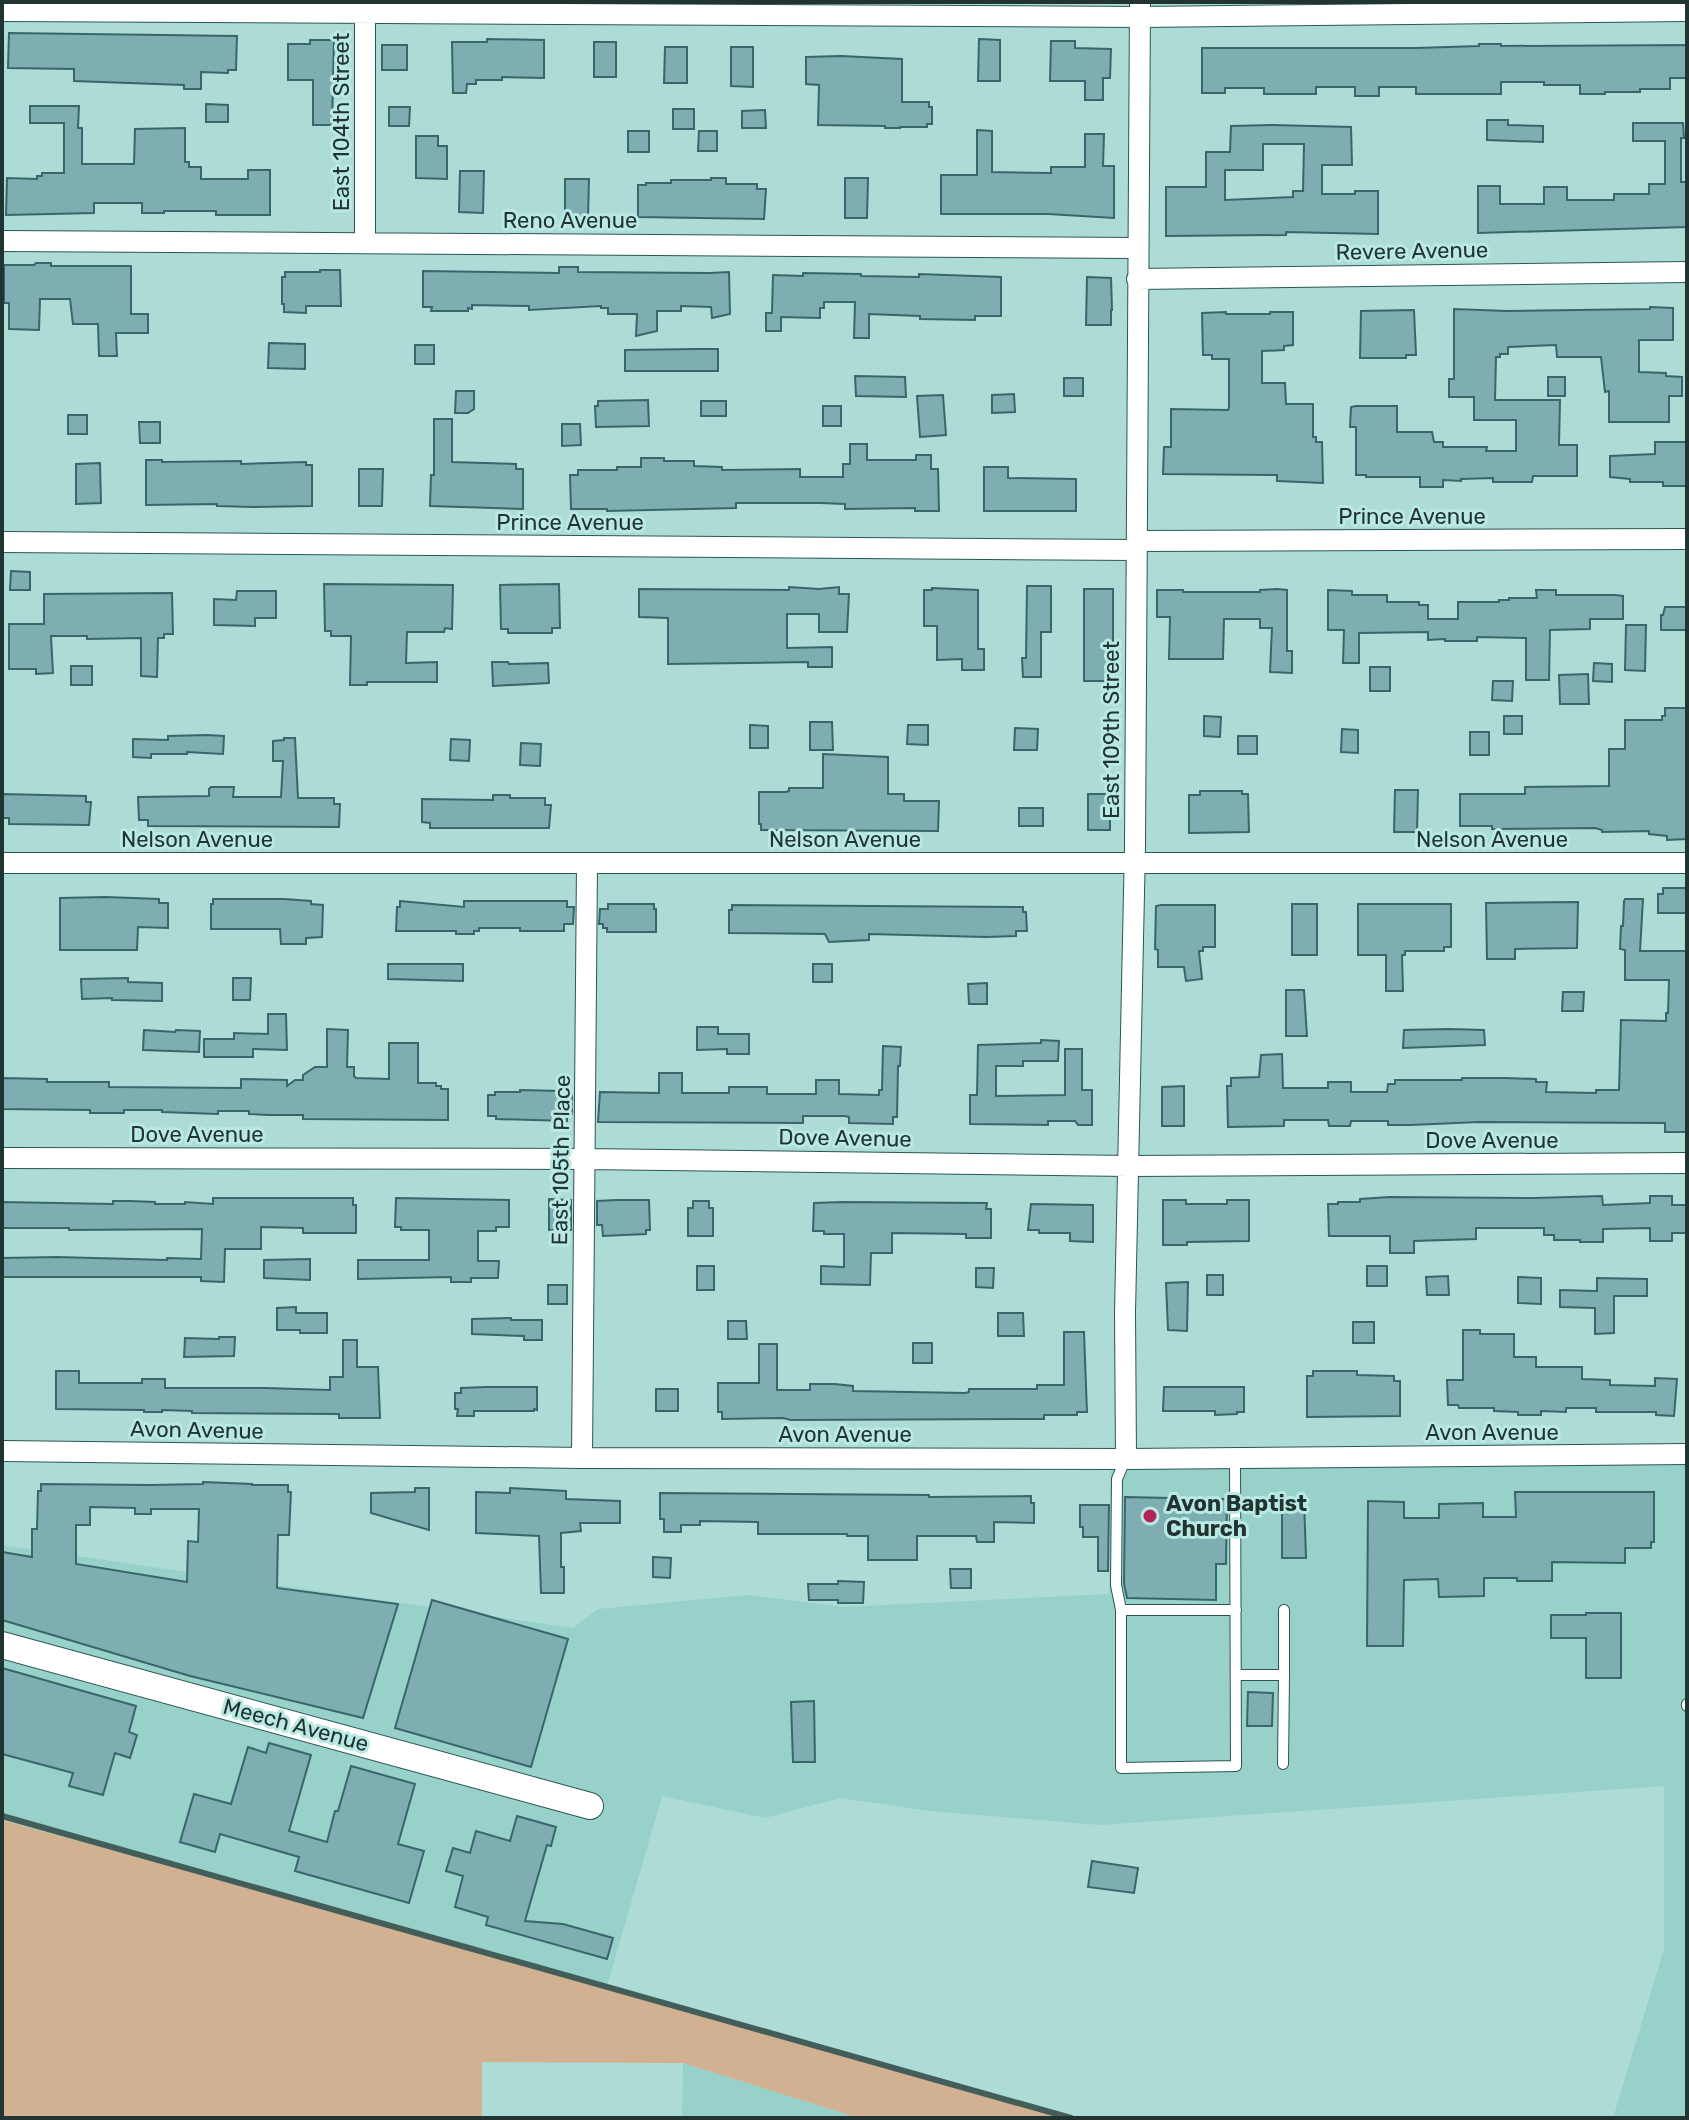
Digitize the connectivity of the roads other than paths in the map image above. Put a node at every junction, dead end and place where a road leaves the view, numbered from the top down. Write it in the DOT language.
graph roads {
  1 [pos="365,7"];
  2 [pos="1140,9"];
  3 [pos="2,11"];
  4 [pos="1687,11"];
  5 [pos="2,241"];
  6 [pos="365,242"];
  7 [pos="1137,248"];
  8 [pos="1687,272"];
  9 [pos="1137,279"];
  10 [pos="1687,539"];
  11 [pos="2,542"];
  12 [pos="1137,545"];
  13 [pos="2,863"];
  14 [pos="587,863"];
  15 [pos="1134,863"];
  16 [pos="1687,863"];
  17 [pos="2,1158"];
  18 [pos="585,1159"];
  19 [pos="1687,1163"];
  20 [pos="1128,1166"];
  21 [pos="2,1451"];
  22 [pos="1687,1454"];
  23 [pos="582,1458"];
  24 [pos="1235,1458"];
  25 [pos="1126,1459"];
  26 [pos="1121,1610"];
  27 [pos="1236,1610"];
  28 [pos="1284,1610"];
  29 [pos="2,1645"];
  30 [pos="1236,1675"];
  31 [pos="1284,1675"];
  32 [pos="1283,1764"];
  33 [pos="590,1806"];
  1 -- 2 [label="street"];
  1 -- 3 [label="street"];
  1 -- 6 [label="street, East 104th Street"];
  2 -- 4 [label="street"];
  2 -- 7 [label="street, East 109th Street"];
  5 -- 6 [label="street, Reno Avenue"];
  6 -- 7 [label="street, Reno Avenue"];
  7 -- 9 [label="street, East 109th Street"];
  8 -- 9 [label="street, Revere Avenue"];
  9 -- 12 [label="street, East 109th Street"];
  10 -- 12 [label="street, Prince Avenue"];
  11 -- 12 [label="street, Prince Avenue"];
  12 -- 15 [label="street, East 109th Street"];
  13 -- 14 [label="street, Nelson Avenue"];
  14 -- 15 [label="street, Nelson Avenue"];
  14 -- 18 [label="street, East 105th Place"];
  15 -- 16 [label="street, Nelson Avenue"];
  15 -- 20 [label="street, East 109th Street"];
  17 -- 18 [label="street, Dove Avenue"];
  18 -- 20 [label="street, Dove Avenue"];
  18 -- 23 [label="street, East 105th Place"];
  19 -- 20 [label="street, Dove Avenue"];
  20 -- 25 [label="street, East 109th Street"];
  21 -- 23 [label="street, Avon Avenue"];
  22 -- 24 [label="street, Avon Avenue"];
  23 -- 25 [label="street, Avon Avenue"];
  24 -- 25 [label="street, Avon Avenue"];
  24 -- 27 [label="lane"];
  25 -- 26 [label="lane"];
  26 -- 27 [label="lane"];
  26 -- 30 [label="lane"];
  27 -- 30 [label="lane"];
  28 -- 31 [label="lane"];
  29 -- 33 [label="street, Meech Avenue"];
  30 -- 31 [label="lane"];
  31 -- 32 [label="lane"];
}
